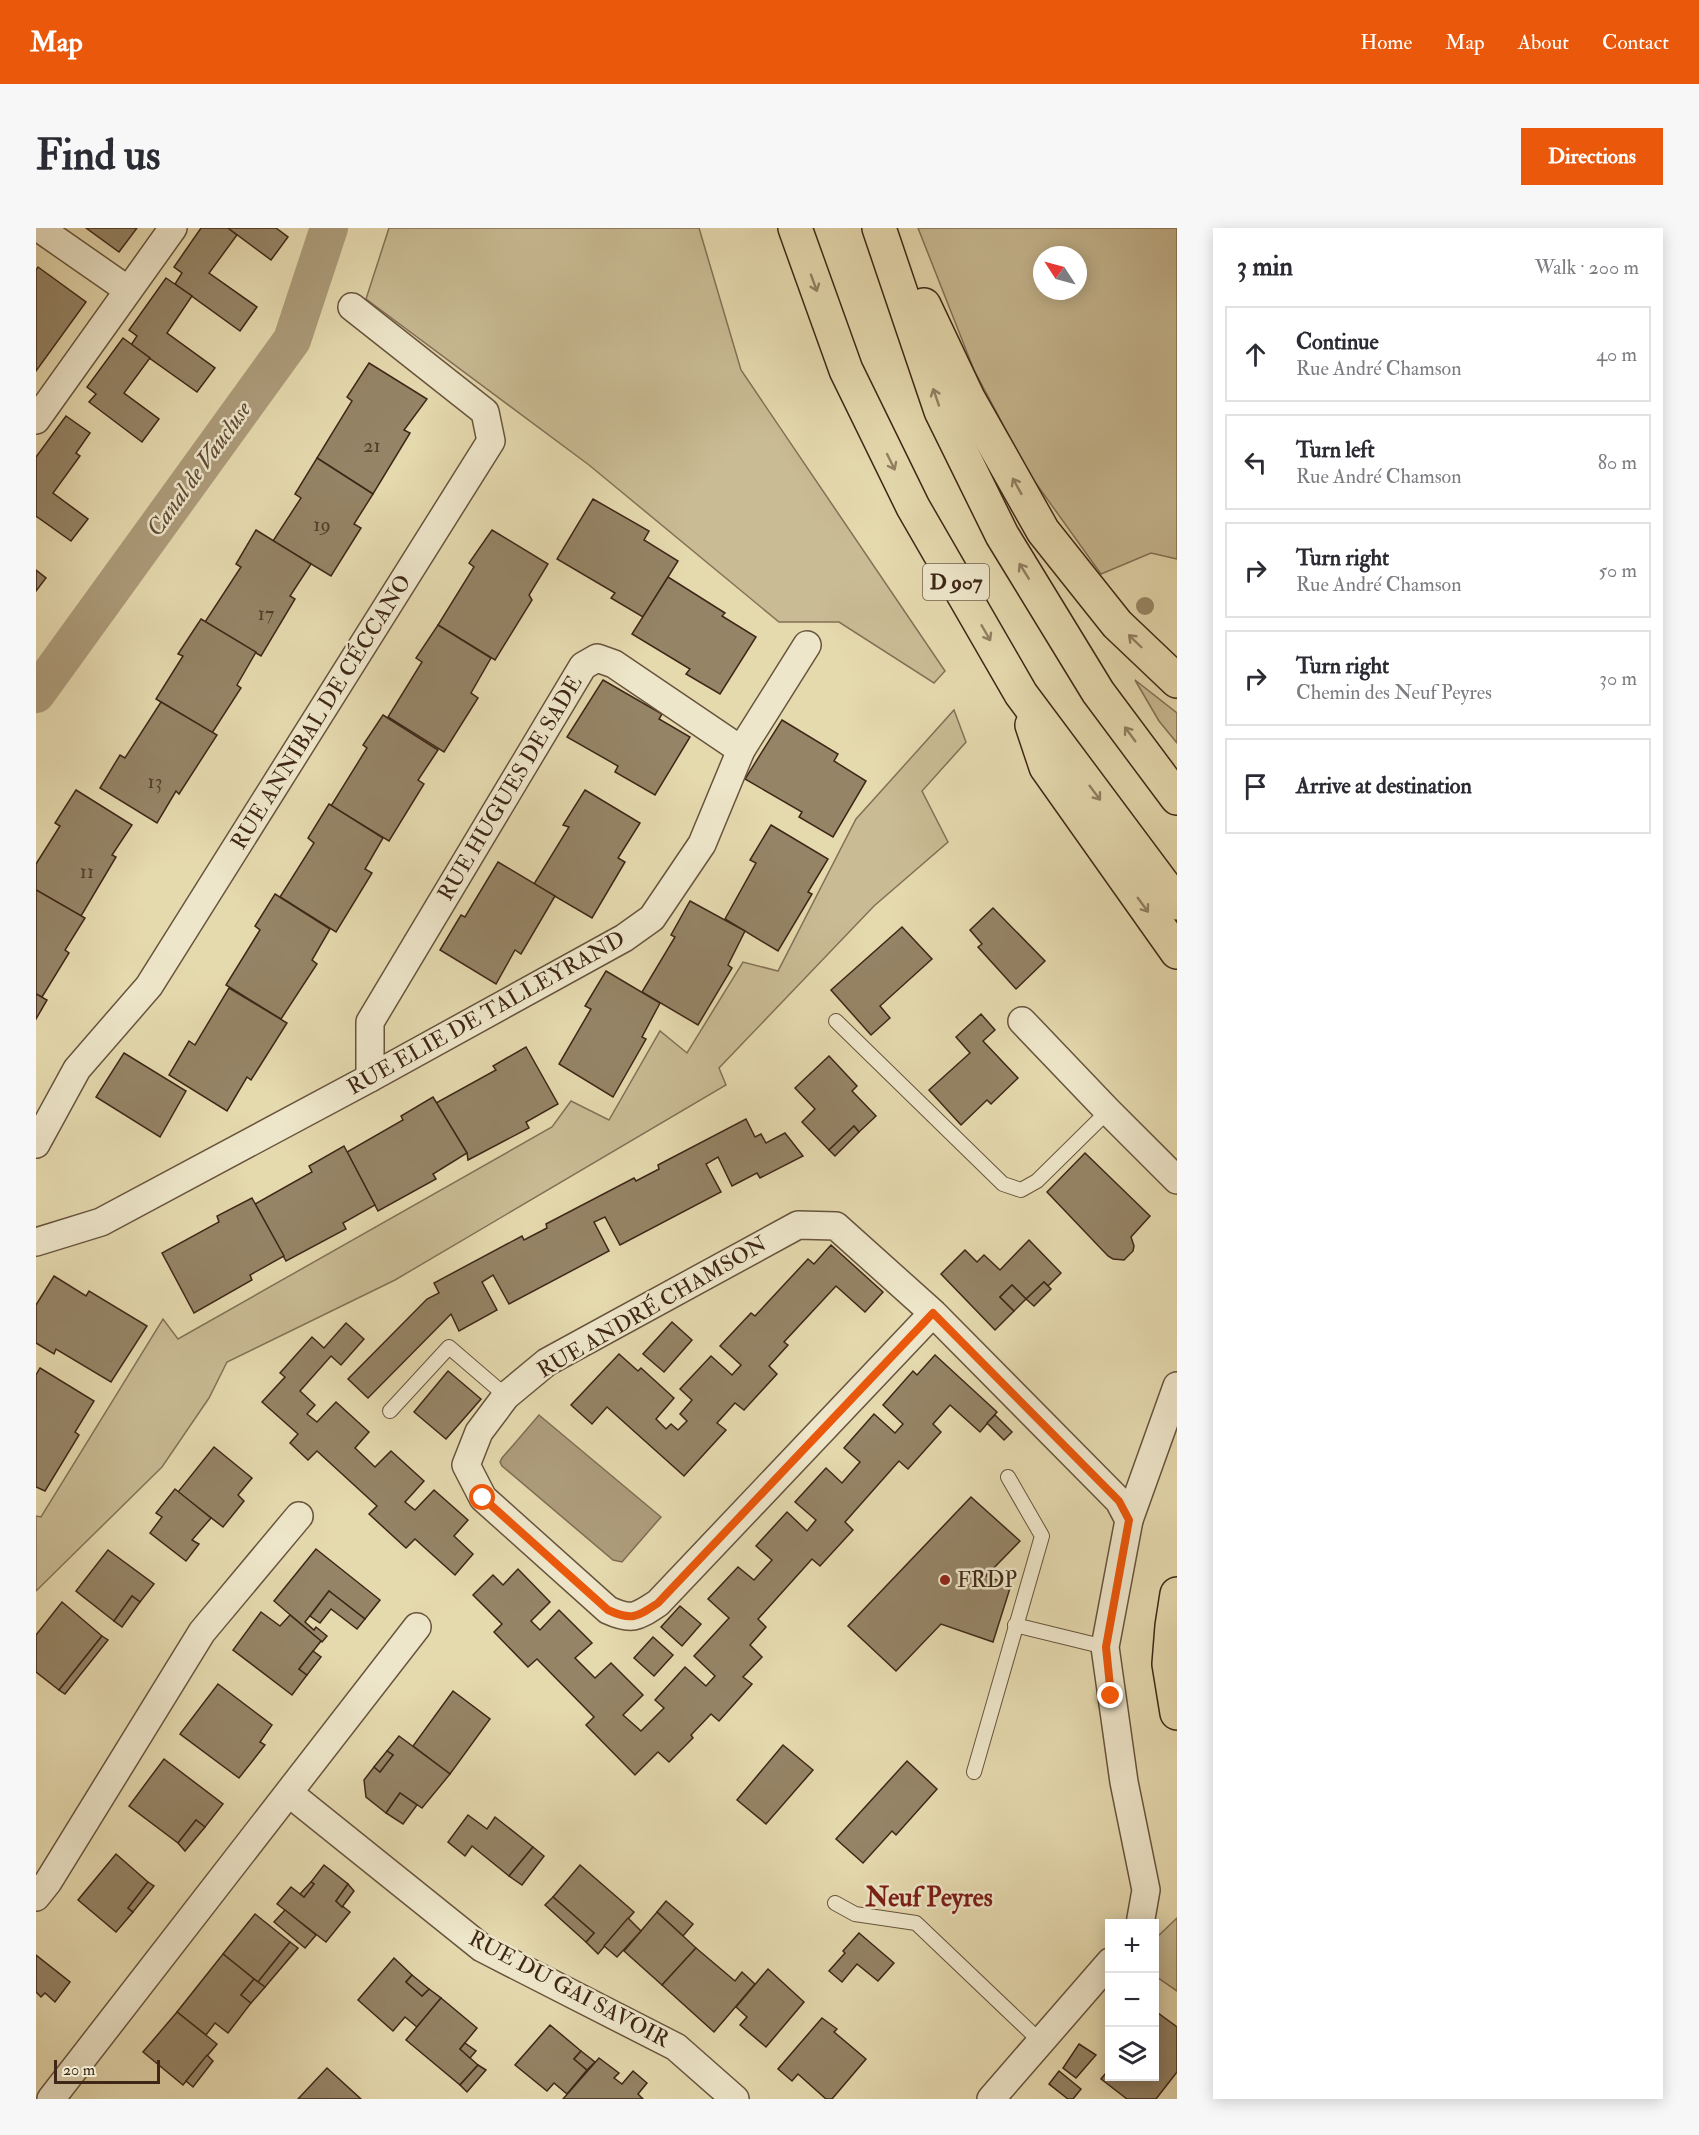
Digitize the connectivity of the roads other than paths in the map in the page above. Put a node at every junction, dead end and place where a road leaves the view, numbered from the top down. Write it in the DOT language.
graph roads {
  1 [pos="39,228"];
  2 [pos="173,228"];
  3 [pos="795,228"];
  4 [pos="879,228"];
  5 [pos="888,228"];
  6 [pos="36,233"];
  7 [pos="128,290"];
  8 [pos="352,308"];
  9 [pos="36,420"];
  10 [pos="807,645"];
  11 [pos="1177,681"];
  12 [pos="1021,694"];
  13 [pos="741,750"];
  14 [pos="1177,798"];
  15 [pos="1177,903"];
  16 [pos="1177,952"];
  17 [pos="836,1021"];
  18 [pos="1022,1021"];
  19 [pos="370,1078"];
  20 [pos="1108,1112"];
  21 [pos="36,1144"];
  22 [pos="1177,1180"];
  23 [pos="36,1242"];
  24 [pos="933,1313"];
  25 [pos="1177,1386"];
  26 [pos="506,1396"];
  27 [pos="390,1411"];
  28 [pos="1008,1477"];
  29 [pos="298,1516"];
  30 [pos="1129,1520"];
  31 [pos="1177,1594"];
  32 [pos="1015,1625"];
  33 [pos="417,1627"];
  34 [pos="1106,1647"];
  35 [pos="1177,1713"];
  36 [pos="974,1772"];
  37 [pos="289,1793"];
  38 [pos="36,1897"];
  39 [pos="835,1903"];
  40 [pos="1141,1919"];
  41 [pos="1105,1968"];
  42 [pos="1041,2042"];
  43 [pos="51,2099"];
  44 [pos="735,2099"];
  45 [pos="991,2099"];
  1 -- 6 [label="lane"];
  1 -- 7 [label="street"];
  2 -- 7 [label="street"];
  3 -- 12 [label="highway, D 907, one-way"];
  14 -- 4 [label="highway, D 907, one-way"];
  11 -- 5 [label="highway, one-way"];
  7 -- 9 [label="street"];
  8 -- 21 [label="street, RUE ANNIBAL DE CÉCCANO"];
  10 -- 13 [label="street, RUE ELIE DE TALLEYRAND"];
  12 -- 15 [label="highway, D 907, one-way"];
  12 -- 16 [label="highway, one-way"];
  13 -- 19 [label="street, RUE ELIE DE TALLEYRAND"];
  13 -- 19 [label="street, RUE HUGUES DE SADE"];
  17 -- 20 [label="lane"];
  18 -- 20 [label="street"];
  19 -- 23 [label="street, RUE ELIE DE TALLEYRAND"];
  20 -- 22 [label="street"];
  24 -- 26 [label="street, RUE ANDRÉ CHAMSON"];
  24 -- 26 [label="street, RUE ANDRÉ CHAMSON"];
  24 -- 30 [label="street, RUE ANDRÉ CHAMSON"];
  25 -- 30 [label="street"];
  26 -- 27 [label="lane"];
  28 -- 32 [label="lane"];
  29 -- 38 [label="street"];
  30 -- 34 [label="street"];
  31 -- 35 [label="highway"];
  32 -- 34 [label="lane"];
  32 -- 36 [label="lane"];
  33 -- 37 [label="street"];
  34 -- 40 [label="street"];
  37 -- 43 [label="street"];
  37 -- 44 [label="street, RUE DU GAI SAVOIR"];
  39 -- 42 [label="lane"];
  41 -- 42 [label="street"];
  42 -- 45 [label="street"];
}
